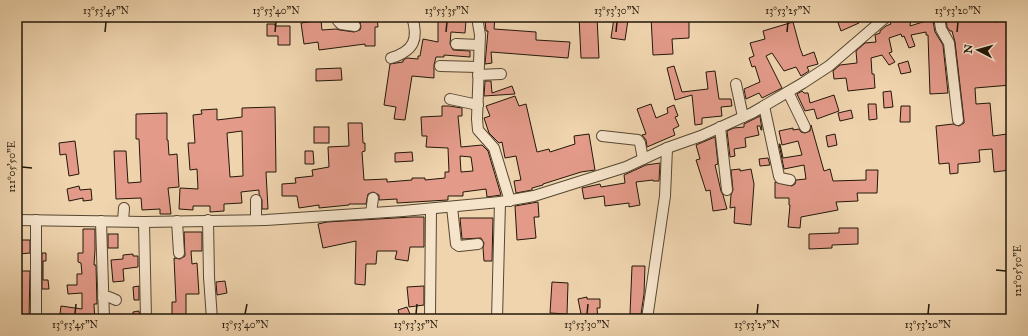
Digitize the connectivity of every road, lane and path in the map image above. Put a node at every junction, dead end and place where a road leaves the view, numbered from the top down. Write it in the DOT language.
graph roads {
  1 [pos="338,17"];
  2 [pos="412,17"];
  3 [pos="478,17"];
  4 [pos="939,17"];
  5 [pos="883,18"];
  6 [pos="355,26"];
  7 [pos="456,44"];
  8 [pos="479,45"];
  9 [pos="391,58"];
  10 [pos="440,66"];
  11 [pos="478,71"];
  12 [pos="501,74"];
  13 [pos="736,84"];
  14 [pos="788,92"];
  15 [pos="450,99"];
  16 [pos="478,105"];
  17 [pos="764,106"];
  18 [pos="743,117"];
  19 [pos="958,120"];
  20 [pos="720,127"];
  21 [pos="805,127"];
  22 [pos="602,136"];
  23 [pos="667,148"];
  24 [pos="643,159"];
  25 [pos="790,180"];
  26 [pos="727,190"];
  27 [pos="373,198"];
  28 [pos="256,200"];
  29 [pos="505,202"];
  30 [pos="452,207"];
  31 [pos="124,208"];
  32 [pos="431,209"];
  33 [pos="371,213"];
  34 [pos="17,220"];
  35 [pos="36,220"];
  36 [pos="208,220"];
  37 [pos="256,220"];
  38 [pos="101,221"];
  39 [pos="123,221"];
  40 [pos="178,221"];
  41 [pos="144,222"];
  42 [pos="478,244"];
  43 [pos="179,253"];
  44 [pos="104,296"];
  45 [pos="116,300"];
  46 [pos="430,316"];
  47 [pos="36,319"];
  48 [pos="104,319"];
  49 [pos="146,319"];
  50 [pos="212,319"];
  51 [pos="496,319"];
  52 [pos="648,319"];
  1 -- 6 [label="street"];
  2 -- 9 [label="street"];
  3 -- 8 [label="street"];
  4 -- 19 [label="street"];
  5 -- 14 [label="street"];
  7 -- 8 [label="street"];
  8 -- 11 [label="street"];
  10 -- 11 [label="street"];
  11 -- 12 [label="street"];
  11 -- 16 [label="street"];
  13 -- 18 [label="street"];
  14 -- 17 [label="street"];
  14 -- 21 [label="street"];
  15 -- 16 [label="street"];
  16 -- 29 [label="street"];
  17 -- 18 [label="street"];
  17 -- 25 [label="street"];
  18 -- 20 [label="street"];
  20 -- 23 [label="street"];
  20 -- 26 [label="street"];
  22 -- 24 [label="street"];
  23 -- 24 [label="street"];
  23 -- 52 [label="street"];
  24 -- 29 [label="street"];
  27 -- 33 [label="street"];
  28 -- 37 [label="street"];
  29 -- 30 [label="street"];
  29 -- 51 [label="street"];
  30 -- 32 [label="street"];
  30 -- 42 [label="street"];
  31 -- 39 [label="street"];
  32 -- 33 [label="street"];
  32 -- 46 [label="street"];
  33 -- 37 [label="street"];
  34 -- 35 [label="street"];
  35 -- 38 [label="street"];
  35 -- 47 [label="street"];
  36 -- 37 [label="street"];
  36 -- 40 [label="street"];
  36 -- 50 [label="street"];
  38 -- 39 [label="street"];
  38 -- 44 [label="street"];
  39 -- 41 [label="street"];
  40 -- 41 [label="street"];
  40 -- 43 [label="street"];
  41 -- 49 [label="street"];
  44 -- 45 [label="street"];
  44 -- 48 [label="street"];
}
